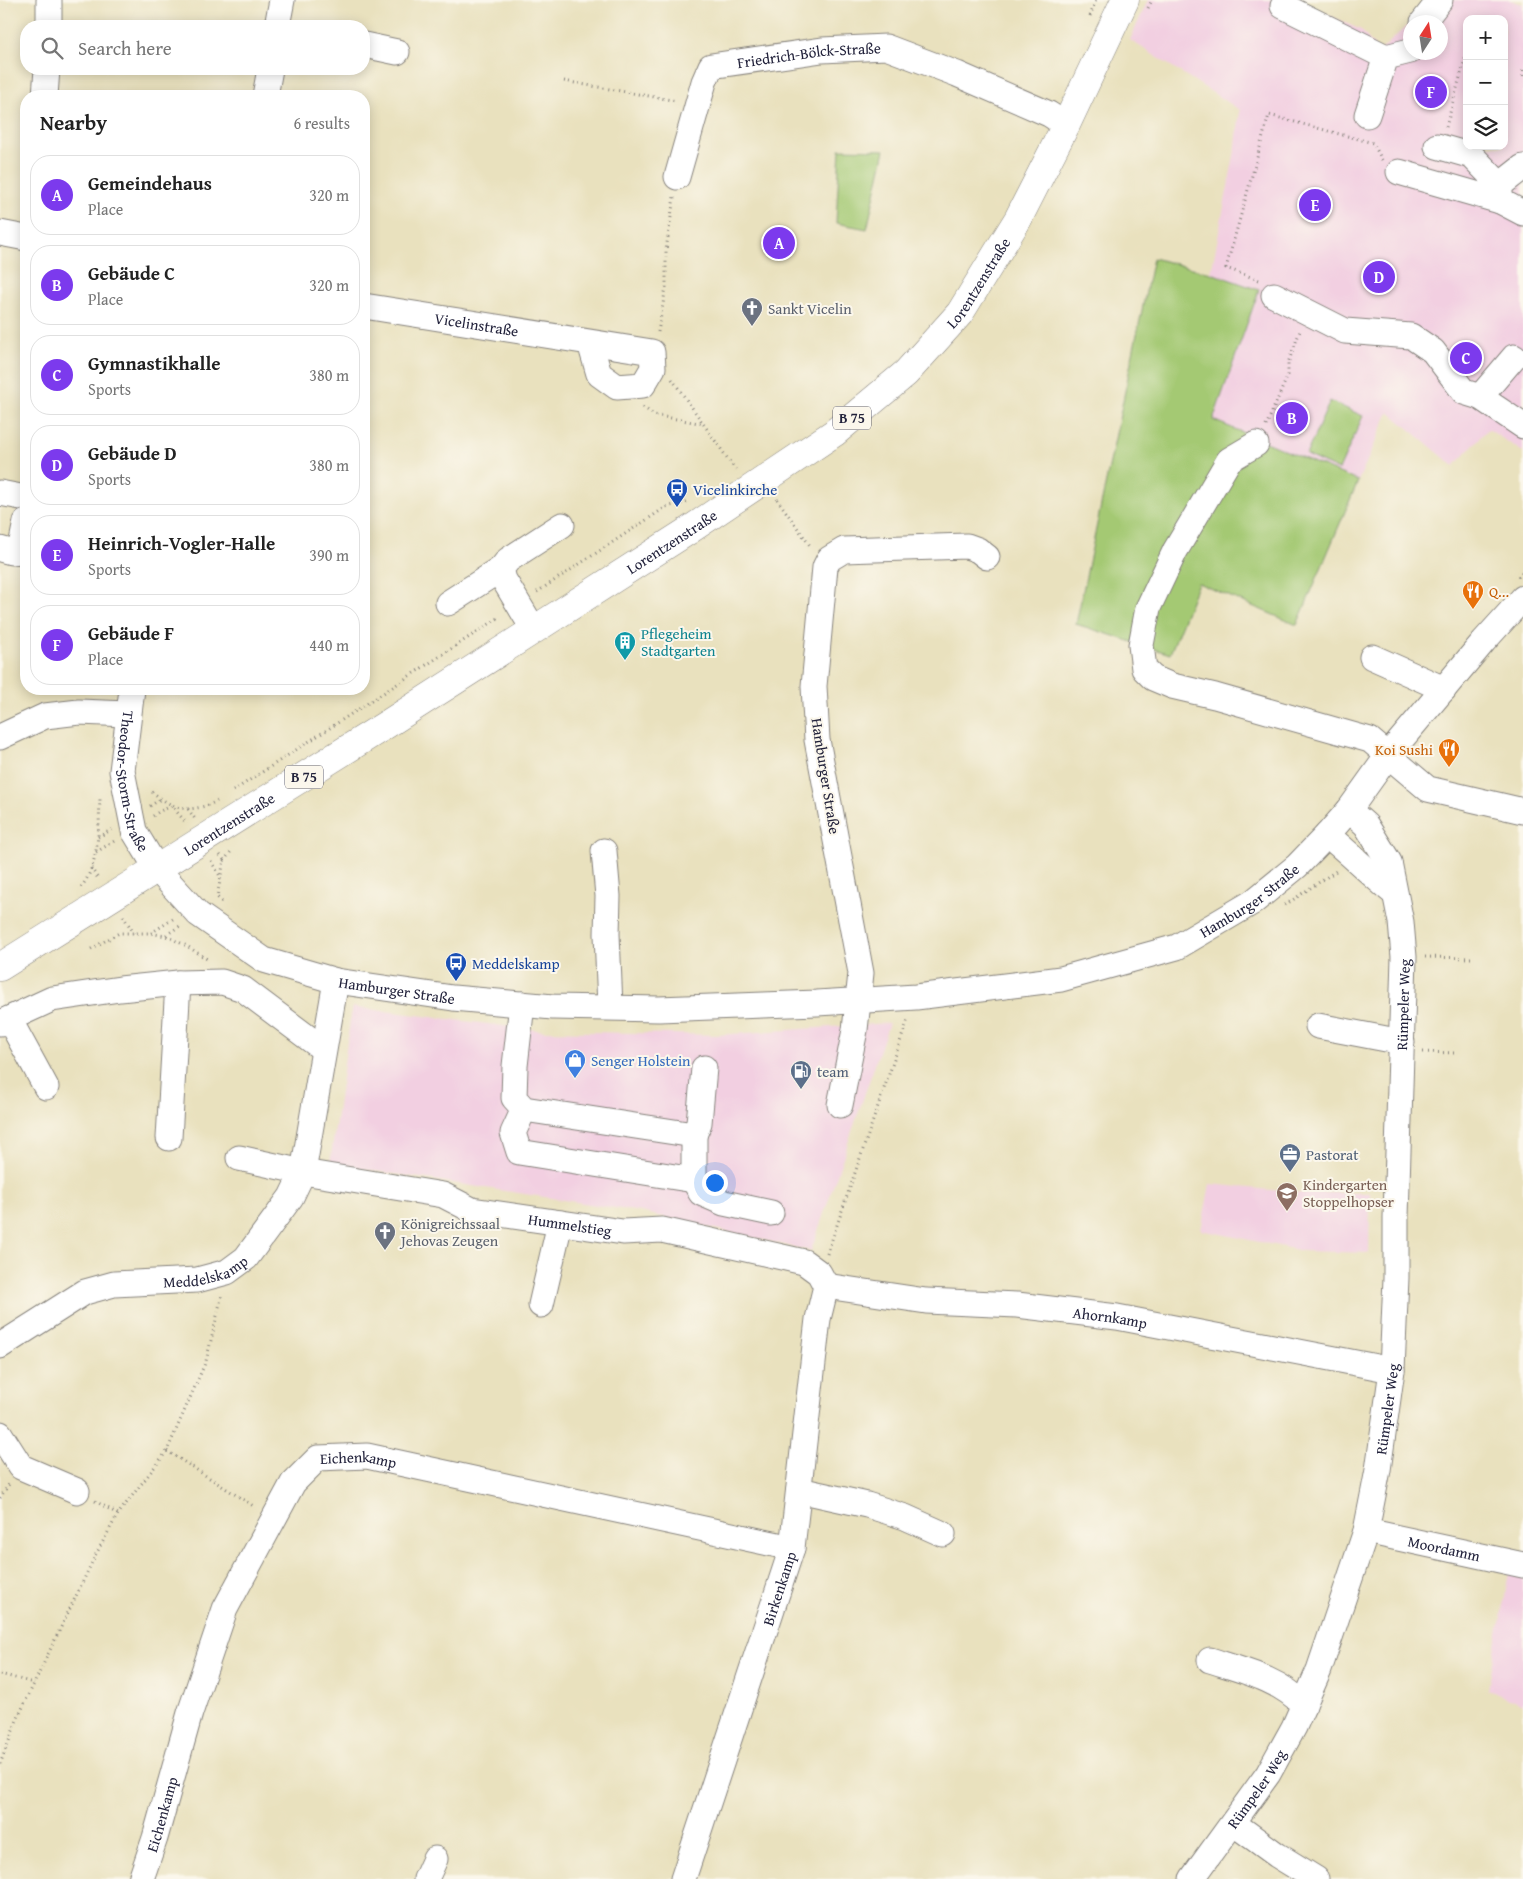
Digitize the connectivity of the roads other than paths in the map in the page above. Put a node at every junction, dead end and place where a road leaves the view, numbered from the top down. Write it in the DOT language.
graph roads {
  1 [pos="49,0"];
  2 [pos="282,0"];
  3 [pos="1440,0"];
  4 [pos="1283,6"];
  5 [pos="1118,7"];
  6 [pos="1428,15"];
  7 [pos="49,20"];
  8 [pos="280,20"];
  9 [pos="370,46"];
  10 [pos="398,52"];
  11 [pos="1403,53"];
  12 [pos="1386,57"];
  13 [pos="47,75"];
  14 [pos="269,75"];
  15 [pos="45,90"];
  16 [pos="266,90"];
  17 [pos="1367,115"];
  18 [pos="1066,125"];
  19 [pos="1439,140"];
  20 [pos="1523,167"];
  21 [pos="1399,172"];
  22 [pos="677,177"];
  23 [pos="1500,193"];
  24 [pos="1523,213"];
  25 [pos="0,233"];
  26 [pos="20,237"];
  27 [pos="1274,295"];
  28 [pos="370,307"];
  29 [pos="590,342"];
  30 [pos="1514,357"];
  31 [pos="1480,397"];
  32 [pos="1523,426"];
  33 [pos="1256,444"];
  34 [pos="0,493"];
  35 [pos="20,497"];
  36 [pos="562,525"];
  37 [pos="0,550"];
  38 [pos="20,551"];
  39 [pos="987,558"];
  40 [pos="501,569"];
  41 [pos="1523,598"];
  42 [pos="448,604"];
  43 [pos="534,630"];
  44 [pos="1372,658"];
  45 [pos="1444,689"];
  46 [pos="131,695"];
  47 [pos="128,714"];
  48 [pos="0,737"];
  49 [pos="1389,754"];
  50 [pos="1349,810"];
  51 [pos="1523,811"];
  52 [pos="1328,835"];
  53 [pos="604,851"];
  54 [pos="157,869"];
  55 [pos="1395,894"];
  56 [pos="0,968"];
  57 [pos="336,981"];
  58 [pos="183,983"];
  59 [pos="859,1000"];
  60 [pos="522,1004"];
  61 [pos="610,1007"];
  62 [pos="5,1021"];
  63 [pos="1318,1026"];
  64 [pos="1402,1046"];
  65 [pos="323,1049"];
  66 [pos="704,1068"];
  67 [pos="183,1081"];
  68 [pos="46,1087"];
  69 [pos="840,1105"];
  70 [pos="524,1109"];
  71 [pos="694,1135"];
  72 [pos="169,1138"];
  73 [pos="239,1158"];
  74 [pos="303,1172"];
  75 [pos="694,1180"];
  76 [pos="771,1213"];
  77 [pos="560,1223"];
  78 [pos="823,1280"];
  79 [pos="541,1305"];
  80 [pos="0,1346"];
  81 [pos="1392,1370"];
  82 [pos="0,1434"];
  83 [pos="77,1490"];
  84 [pos="799,1490"];
  85 [pos="1366,1531"];
  86 [pos="943,1534"];
  87 [pos="792,1548"];
  88 [pos="1523,1565"];
  89 [pos="1210,1660"];
  90 [pos="1304,1705"];
  91 [pos="1234,1822"];
  92 [pos="141,1879"];
  93 [pos="684,1879"];
  94 [pos="1192,1879"];
  95 [pos="1316,1879"];
  1 -- 7 [label="street"];
  2 -- 8 [label="street"];
  3 -- 6 [label="street"];
  4 -- 12 [label="street"];
  5 -- 18 [label="main road, Lorentzenstraße / B 75"];
  9 -- 10 [label="street"];
  11 -- 12 [label="street"];
  12 -- 17 [label="street"];
  13 -- 15 [label="street"];
  14 -- 16 [label="street"];
  18 -- 22 [label="street, Friedrich-Bölck-Straße"];
  18 -- 43 [label="main road, Lorentzenstraße / B 75"];
  19 -- 23 [label="street"];
  20 -- 23 [label="street"];
  21 -- 23 [label="street"];
  23 -- 24 [label="street"];
  25 -- 26 [label="street"];
  27 -- 31 [label="street"];
  28 -- 29 [label="street, Vicelinstraße"];
  29 -- 29 [label="street, Vicelinstraße"];
  30 -- 31 [label="street"];
  31 -- 32 [label="street"];
  33 -- 49 [label="street"];
  34 -- 35 [label="street"];
  36 -- 40 [label="street"];
  37 -- 38 [label="street"];
  39 -- 59 [label="street, Hamburger Straße"];
  40 -- 42 [label="street"];
  40 -- 43 [label="street"];
  41 -- 45 [label="street, Hamburger Straße"];
  43 -- 54 [label="main road, Lorentzenstraße / B 75"];
  44 -- 45 [label="street"];
  45 -- 49 [label="street, Hamburger Straße"];
  46 -- 47 [label="street, Theodor-Storm-Straße"];
  47 -- 48 [label="street"];
  47 -- 54 [label="street, Theodor-Storm-Straße"];
  49 -- 50 [label="street, Hamburger Straße"];
  49 -- 51 [label="street"];
  50 -- 52 [label="street, Hamburger Straße"];
  50 -- 55 [label="street, Rümpeler Weg"];
  52 -- 55 [label="street"];
  52 -- 59 [label="street, Hamburger Straße"];
  53 -- 61 [label="street"];
  54 -- 56 [label="main road, B 75"];
  54 -- 57 [label="street, Hamburger Straße"];
  55 -- 64 [label="street, Rümpeler Weg"];
  57 -- 60 [label="street, Hamburger Straße"];
  57 -- 65 [label="street, Meddelskamp"];
  58 -- 62 [label="street"];
  58 -- 65 [label="street"];
  58 -- 67 [label="street"];
  58 -- 72 [label="street"];
  59 -- 61 [label="street, Hamburger Straße"];
  59 -- 69 [label="street"];
  60 -- 61 [label="street, Hamburger Straße"];
  60 -- 70 [label="street"];
  62 -- 68 [label="street"];
  63 -- 64 [label="street"];
  64 -- 81 [label="street, Rümpeler Weg"];
  65 -- 74 [label="street, Meddelskamp"];
  66 -- 71 [label="street"];
  70 -- 71 [label="street"];
  70 -- 75 [label="street"];
  71 -- 75 [label="street"];
  73 -- 74 [label="street, Hummelstieg"];
  74 -- 77 [label="street, Hummelstieg"];
  74 -- 80 [label="street, Meddelskamp"];
  75 -- 76 [label="street"];
  77 -- 78 [label="street, Hummelstieg"];
  77 -- 79 [label="street"];
  78 -- 81 [label="street, Ahornkamp"];
  78 -- 84 [label="street, Birkenkamp"];
  81 -- 85 [label="street, Rümpeler Weg"];
  82 -- 83 [label="street"];
  84 -- 86 [label="street"];
  84 -- 87 [label="street, Birkenkamp"];
  85 -- 88 [label="street, Moordamm"];
  85 -- 90 [label="street, Rümpeler Weg"];
  87 -- 92 [label="street, Eichenkamp"];
  87 -- 93 [label="street, Birkenkamp"];
  89 -- 90 [label="street"];
  90 -- 91 [label="street, Rümpeler Weg"];
  91 -- 94 [label="street, Rümpeler Weg"];
  91 -- 95 [label="street"];
}
